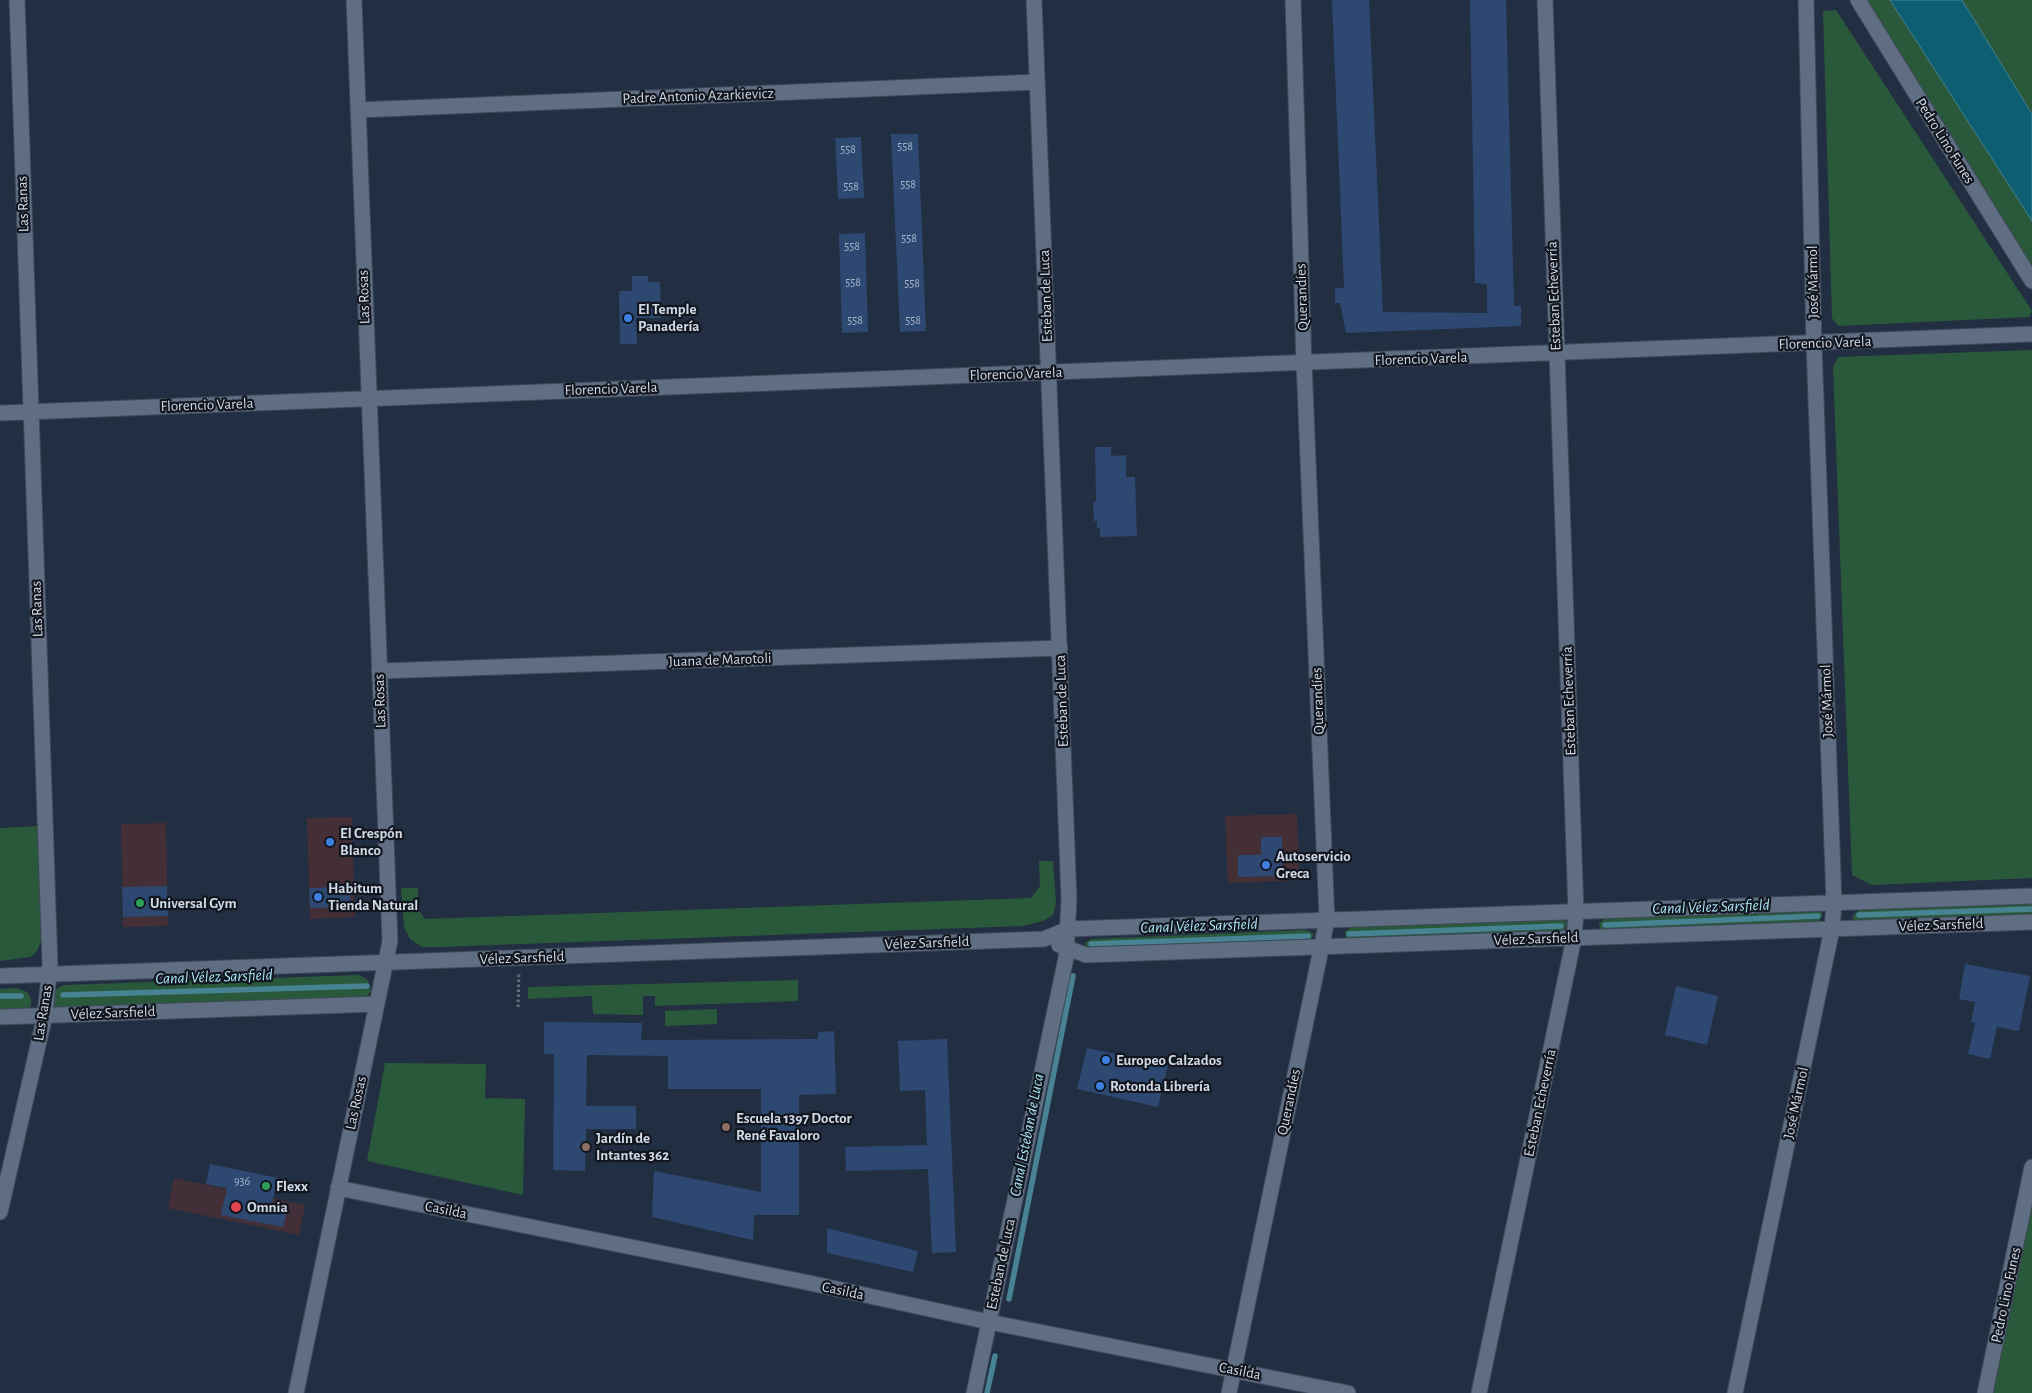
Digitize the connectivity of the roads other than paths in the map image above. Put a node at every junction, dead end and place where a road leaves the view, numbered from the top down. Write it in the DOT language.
graph roads {
  1 [pos="17,0"];
  2 [pos="354,0"];
  3 [pos="1034,0"];
  4 [pos="1293,0"];
  5 [pos="1545,0"];
  6 [pos="1806,0"];
  7 [pos="1858,0"];
  8 [pos="1037,82"];
  9 [pos="358,110"];
  10 [pos="2032,281"];
  11 [pos="2032,334"];
  12 [pos="1814,344"];
  13 [pos="1556,354"];
  14 [pos="1304,363"];
  15 [pos="1049,373"];
  16 [pos="368,398"];
  17 [pos="30,411"];
  18 [pos="0,412"];
  19 [pos="1060,648"];
  20 [pos="379,671"];
  21 [pos="2032,896"];
  22 [pos="1834,903"];
  23 [pos="1576,912"];
  24 [pos="1327,920"];
  25 [pos="2032,922"];
  26 [pos="1068,929"];
  27 [pos="1832,929"];
  28 [pos="1574,938"];
  29 [pos="1044,939"];
  30 [pos="1321,947"];
  31 [pos="1067,949"];
  32 [pos="386,962"];
  33 [pos="50,974"];
  34 [pos="0,976"];
  35 [pos="377,1004"];
  36 [pos="45,1015"];
  37 [pos="0,1017"];
  38 [pos="2032,1167"];
  39 [pos="338,1188"];
  40 [pos="0,1212"];
  41 [pos="989,1322"];
  42 [pos="1233,1370"];
  43 [pos="296,1393"];
  44 [pos="974,1393"];
  45 [pos="1228,1393"];
  46 [pos="1348,1393"];
  47 [pos="1480,1393"];
  48 [pos="1735,1393"];
  49 [pos="1985,1393"];
  1 -- 17 [label="street, Las Ranas"];
  2 -- 9 [label="street, Las Rosas"];
  3 -- 8 [label="street, Esteban de Luca"];
  4 -- 14 [label="street, Querandíes"];
  5 -- 13 [label="street, Esteban Echeverría"];
  6 -- 12 [label="street, José Mármol"];
  7 -- 10 [label="street, Pedro Lino Funes"];
  8 -- 9 [label="street, Padre Antonio Azarkievicz"];
  8 -- 15 [label="street, Esteban de Luca"];
  9 -- 16 [label="street, Las Rosas"];
  11 -- 12 [label="street, Florencio Varela"];
  12 -- 13 [label="street, Florencio Varela"];
  12 -- 22 [label="street, José Mármol"];
  13 -- 14 [label="street, Florencio Varela"];
  13 -- 23 [label="street, Esteban Echeverría"];
  14 -- 15 [label="street, Florencio Varela"];
  14 -- 24 [label="street, Querandíes"];
  15 -- 16 [label="street, Florencio Varela"];
  15 -- 19 [label="street, Esteban de Luca"];
  16 -- 17 [label="street, Florencio Varela"];
  16 -- 20 [label="street, Las Rosas"];
  17 -- 18 [label="street, Florencio Varela"];
  17 -- 33 [label="street, Las Ranas"];
  19 -- 20 [label="street, Juana de Marotoli"];
  19 -- 26 [label="street, Esteban de Luca"];
  20 -- 32 [label="street, Las Rosas"];
  21 -- 22 [label="street, Vélez Sarsfield"];
  22 -- 23 [label="street, Vélez Sarsfield"];
  22 -- 27 [label="street, José Mármol"];
  23 -- 24 [label="street, Vélez Sarsfield"];
  23 -- 28 [label="street, Esteban Echeverría"];
  24 -- 26 [label="street, Vélez Sarsfield"];
  24 -- 30 [label="street, Querandíes"];
  25 -- 27 [label="street, Vélez Sarsfield"];
  26 -- 29 [label="street, Vélez Sarsfield"];
  26 -- 31 [label="street, Esteban de Luca"];
  27 -- 28 [label="street, Vélez Sarsfield"];
  27 -- 48 [label="street, José Mármol"];
  28 -- 30 [label="street, Vélez Sarsfield"];
  28 -- 47 [label="street, Esteban Echeverría"];
  29 -- 31 [label="street, Vélez Sarsfield"];
  29 -- 32 [label="street, Vélez Sarsfield"];
  30 -- 31 [label="street, Vélez Sarsfield"];
  30 -- 42 [label="street, Querandíes"];
  31 -- 41 [label="street, Esteban de Luca"];
  32 -- 33 [label="street, Vélez Sarsfield"];
  32 -- 35 [label="street, Las Rosas"];
  33 -- 34 [label="street, Vélez Sarsfield"];
  33 -- 36 [label="street, Las Ranas"];
  35 -- 36 [label="street, Vélez Sarsfield"];
  35 -- 39 [label="street, Las Rosas"];
  36 -- 37 [label="street, Vélez Sarsfield"];
  36 -- 40 [label="street, Las Ranas"];
  38 -- 49 [label="street, Pedro Lino Funes"];
  39 -- 41 [label="street, Casilda"];
  39 -- 43 [label="street, Las Rosas"];
  41 -- 42 [label="street, Casilda"];
  41 -- 44 [label="street, Esteban de Luca"];
  42 -- 45 [label="street, Querandíes"];
  42 -- 46 [label="street, Casilda"];
}
